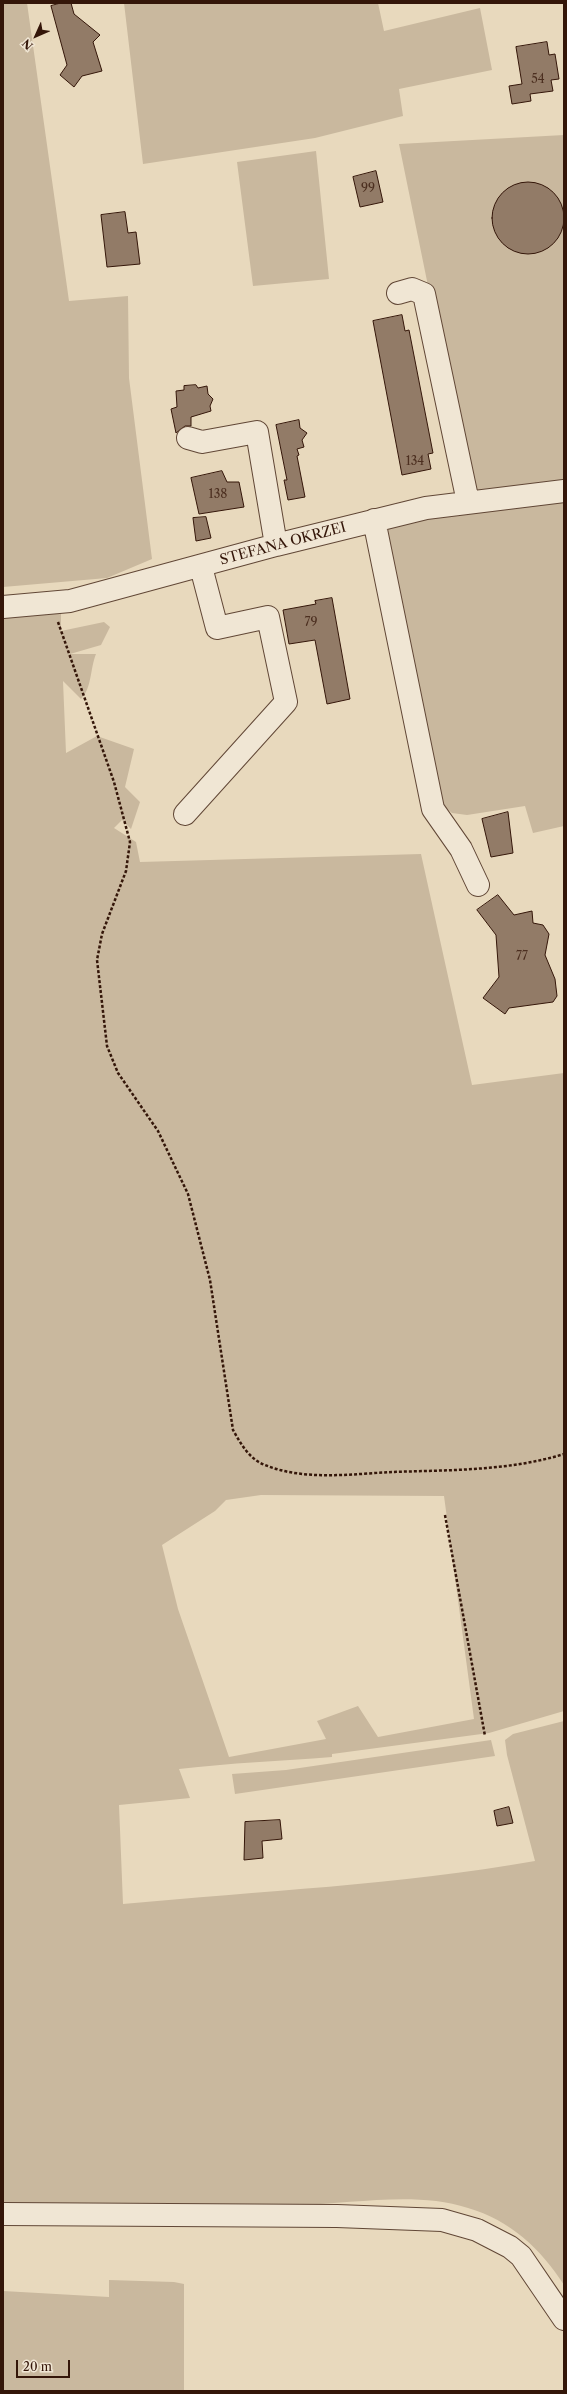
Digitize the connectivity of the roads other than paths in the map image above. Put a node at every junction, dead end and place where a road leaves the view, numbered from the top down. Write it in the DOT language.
graph roads {
  1 [pos="398,293"];
  2 [pos="188,438"];
  3 [pos="564,491"];
  4 [pos="468,502"];
  5 [pos="374,520"];
  6 [pos="276,545"];
  7 [pos="201,567"];
  8 [pos="3,607"];
  9 [pos="185,814"];
  10 [pos="478,885"];
  11 [pos="3,2214"];
  12 [pos="564,2319"];
  1 -- 4 [label="street"];
  2 -- 6 [label="street"];
  3 -- 4 [label="street, STEFANA OKRZEI"];
  4 -- 5 [label="street, STEFANA OKRZEI"];
  5 -- 6 [label="street, STEFANA OKRZEI"];
  5 -- 10 [label="street"];
  6 -- 7 [label="street, STEFANA OKRZEI"];
  7 -- 8 [label="street, STEFANA OKRZEI"];
  7 -- 9 [label="street"];
  11 -- 12 [label="street"];
}
